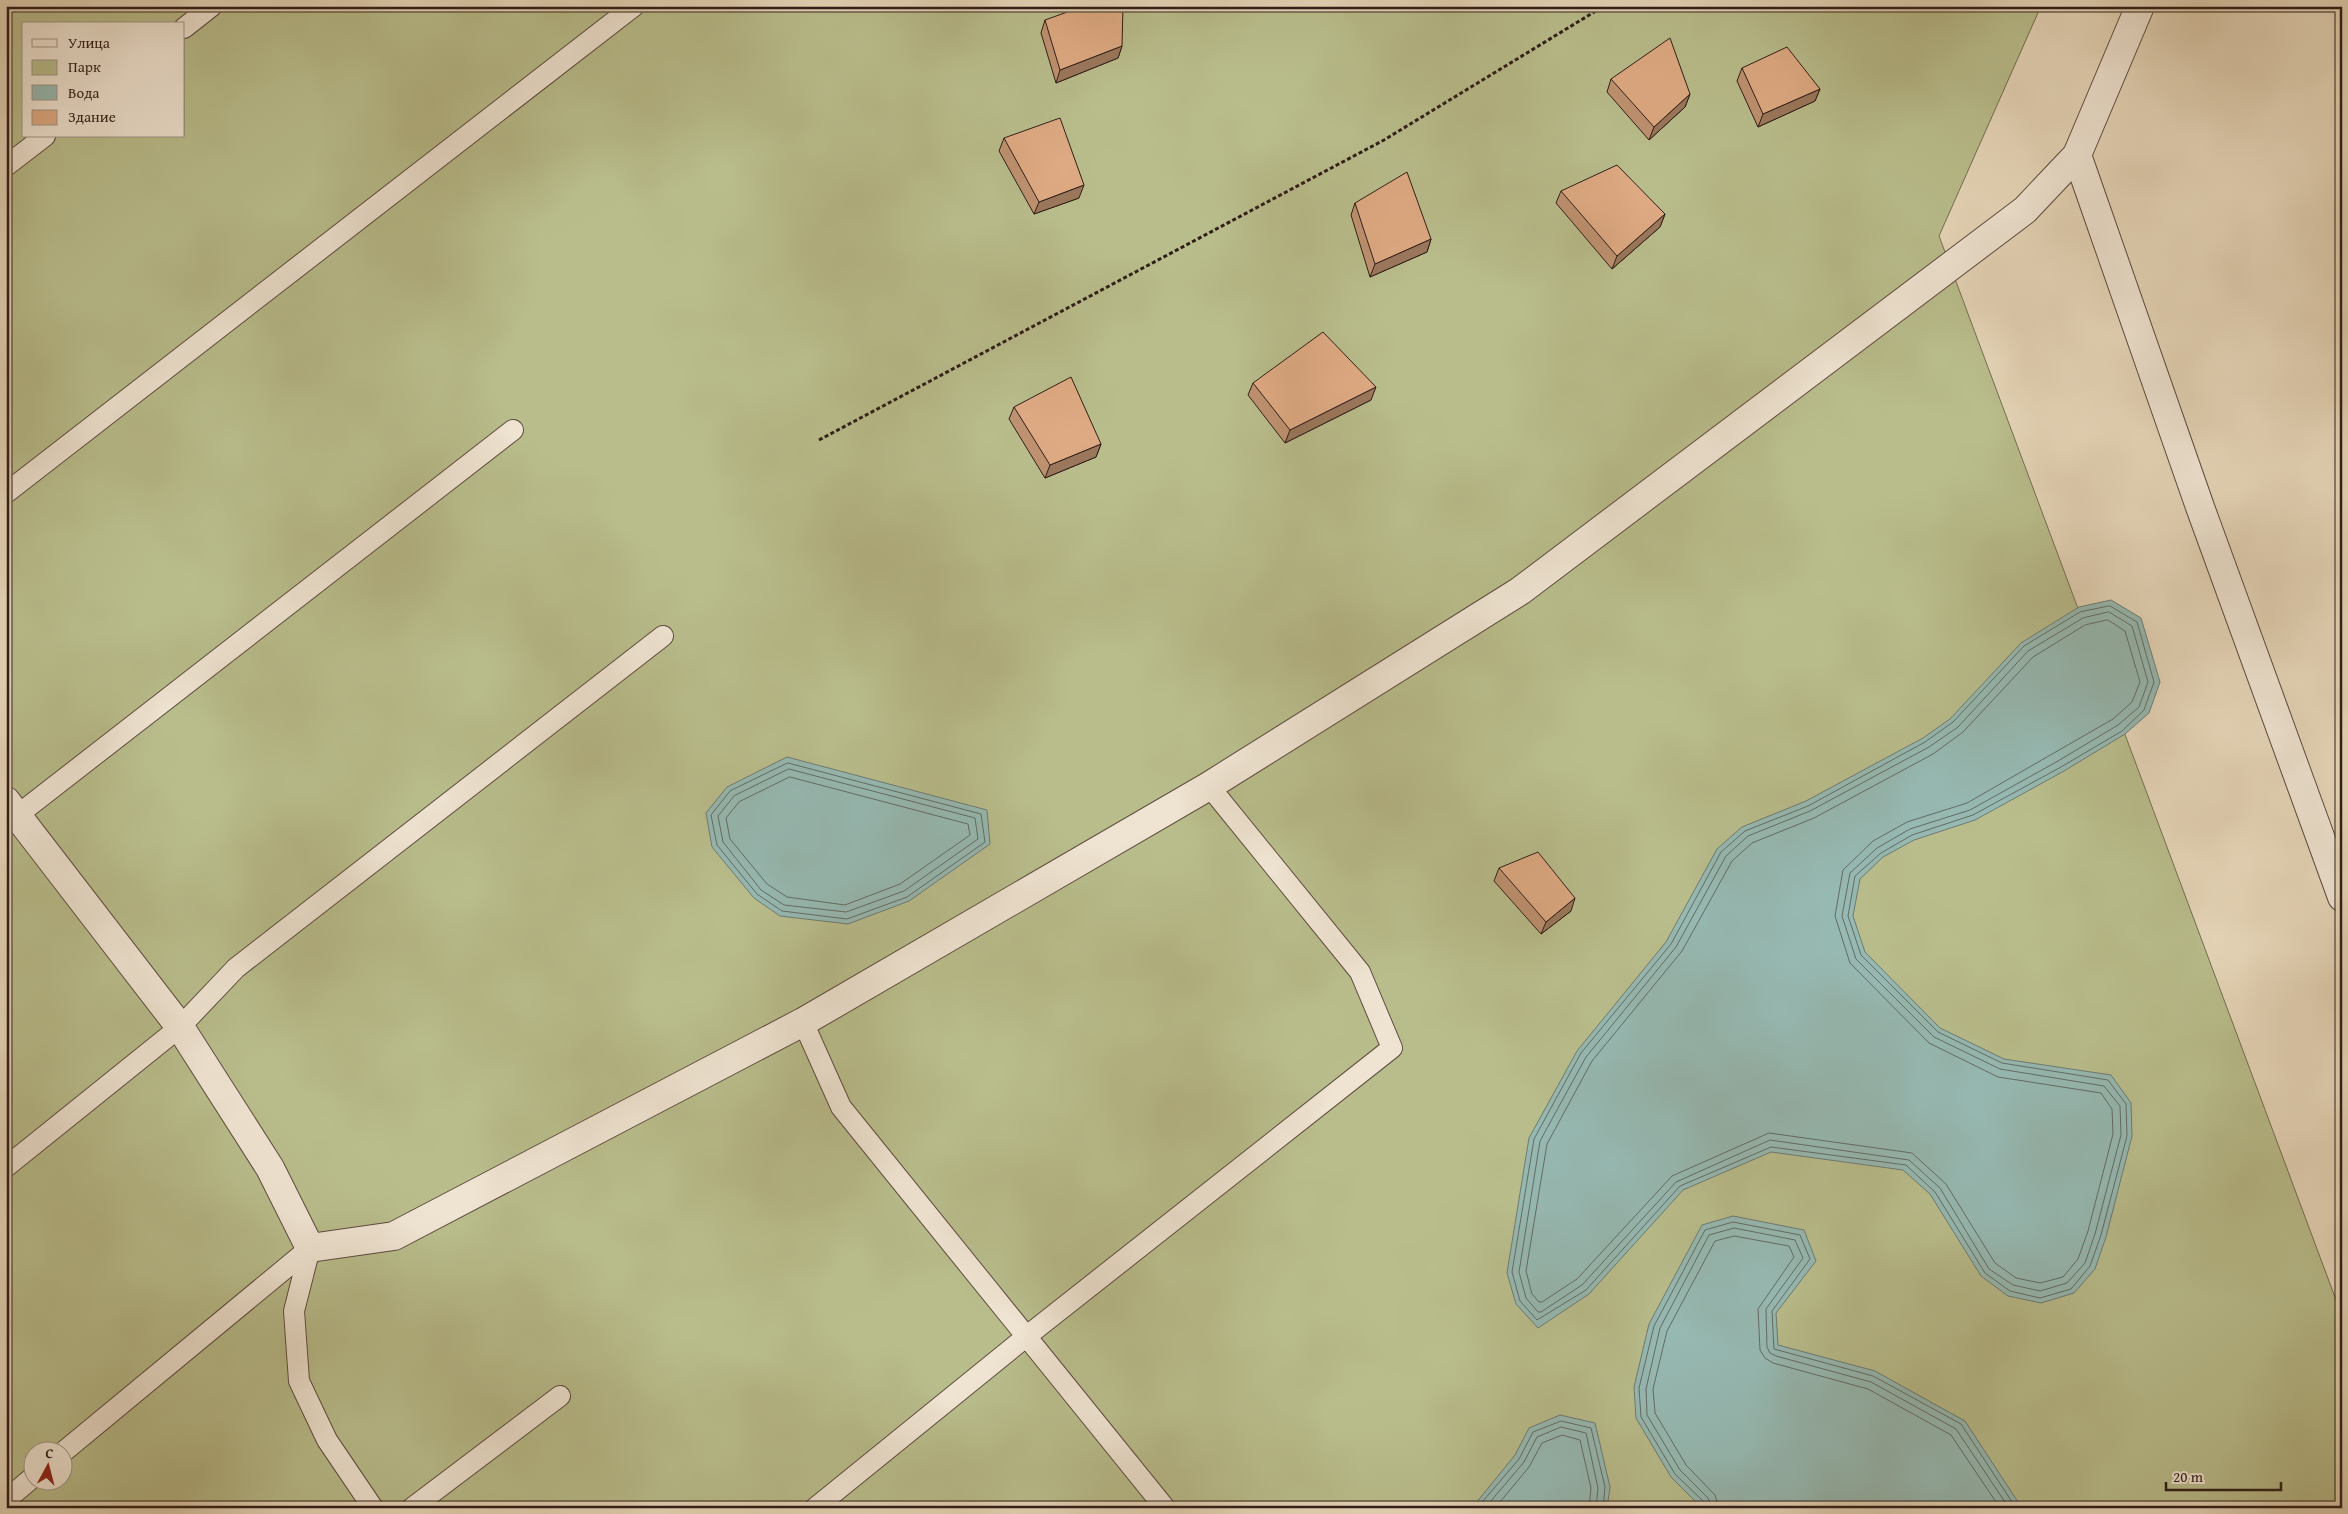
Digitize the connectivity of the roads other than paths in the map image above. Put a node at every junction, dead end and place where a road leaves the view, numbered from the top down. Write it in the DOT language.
graph roads {
  1 [pos="212,6"];
  2 [pos="634,6"];
  3 [pos="2140,6"];
  4 [pos="185,27"];
  5 [pos="41,138"];
  6 [pos="2077,155"];
  7 [pos="6,166"];
  8 [pos="513,430"];
  9 [pos="6,493"];
  10 [pos="663,636"];
  11 [pos="1208,786"];
  12 [pos="10,814"];
  13 [pos="2342,897"];
  14 [pos="803,1022"];
  15 [pos="180,1027"];
  16 [pos="6,1166"];
  17 [pos="310,1248"];
  18 [pos="1026,1336"];
  19 [pos="560,1396"];
  20 [pos="72,1445"];
  21 [pos="22,1486"];
  22 [pos="6,1500"];
  23 [pos="373,1508"];
  24 [pos="412,1508"];
  25 [pos="815,1508"];
  26 [pos="1165,1508"];
  1 -- 4 [label="lane"];
  2 -- 9 [label="lane"];
  3 -- 6 [label="street"];
  5 -- 7 [label="lane"];
  6 -- 11 [label="street"];
  6 -- 13 [label="street"];
  8 -- 12 [label="lane"];
  10 -- 15 [label="lane"];
  11 -- 14 [label="street"];
  11 -- 18 [label="lane"];
  12 -- 15 [label="street"];
  14 -- 17 [label="street"];
  14 -- 18 [label="lane"];
  15 -- 16 [label="lane"];
  15 -- 17 [label="street"];
  17 -- 20 [label="lane"];
  17 -- 23 [label="lane"];
  18 -- 25 [label="lane"];
  18 -- 26 [label="lane"];
  19 -- 24 [label="lane"];
  21 -- 22 [label="lane"];
}
